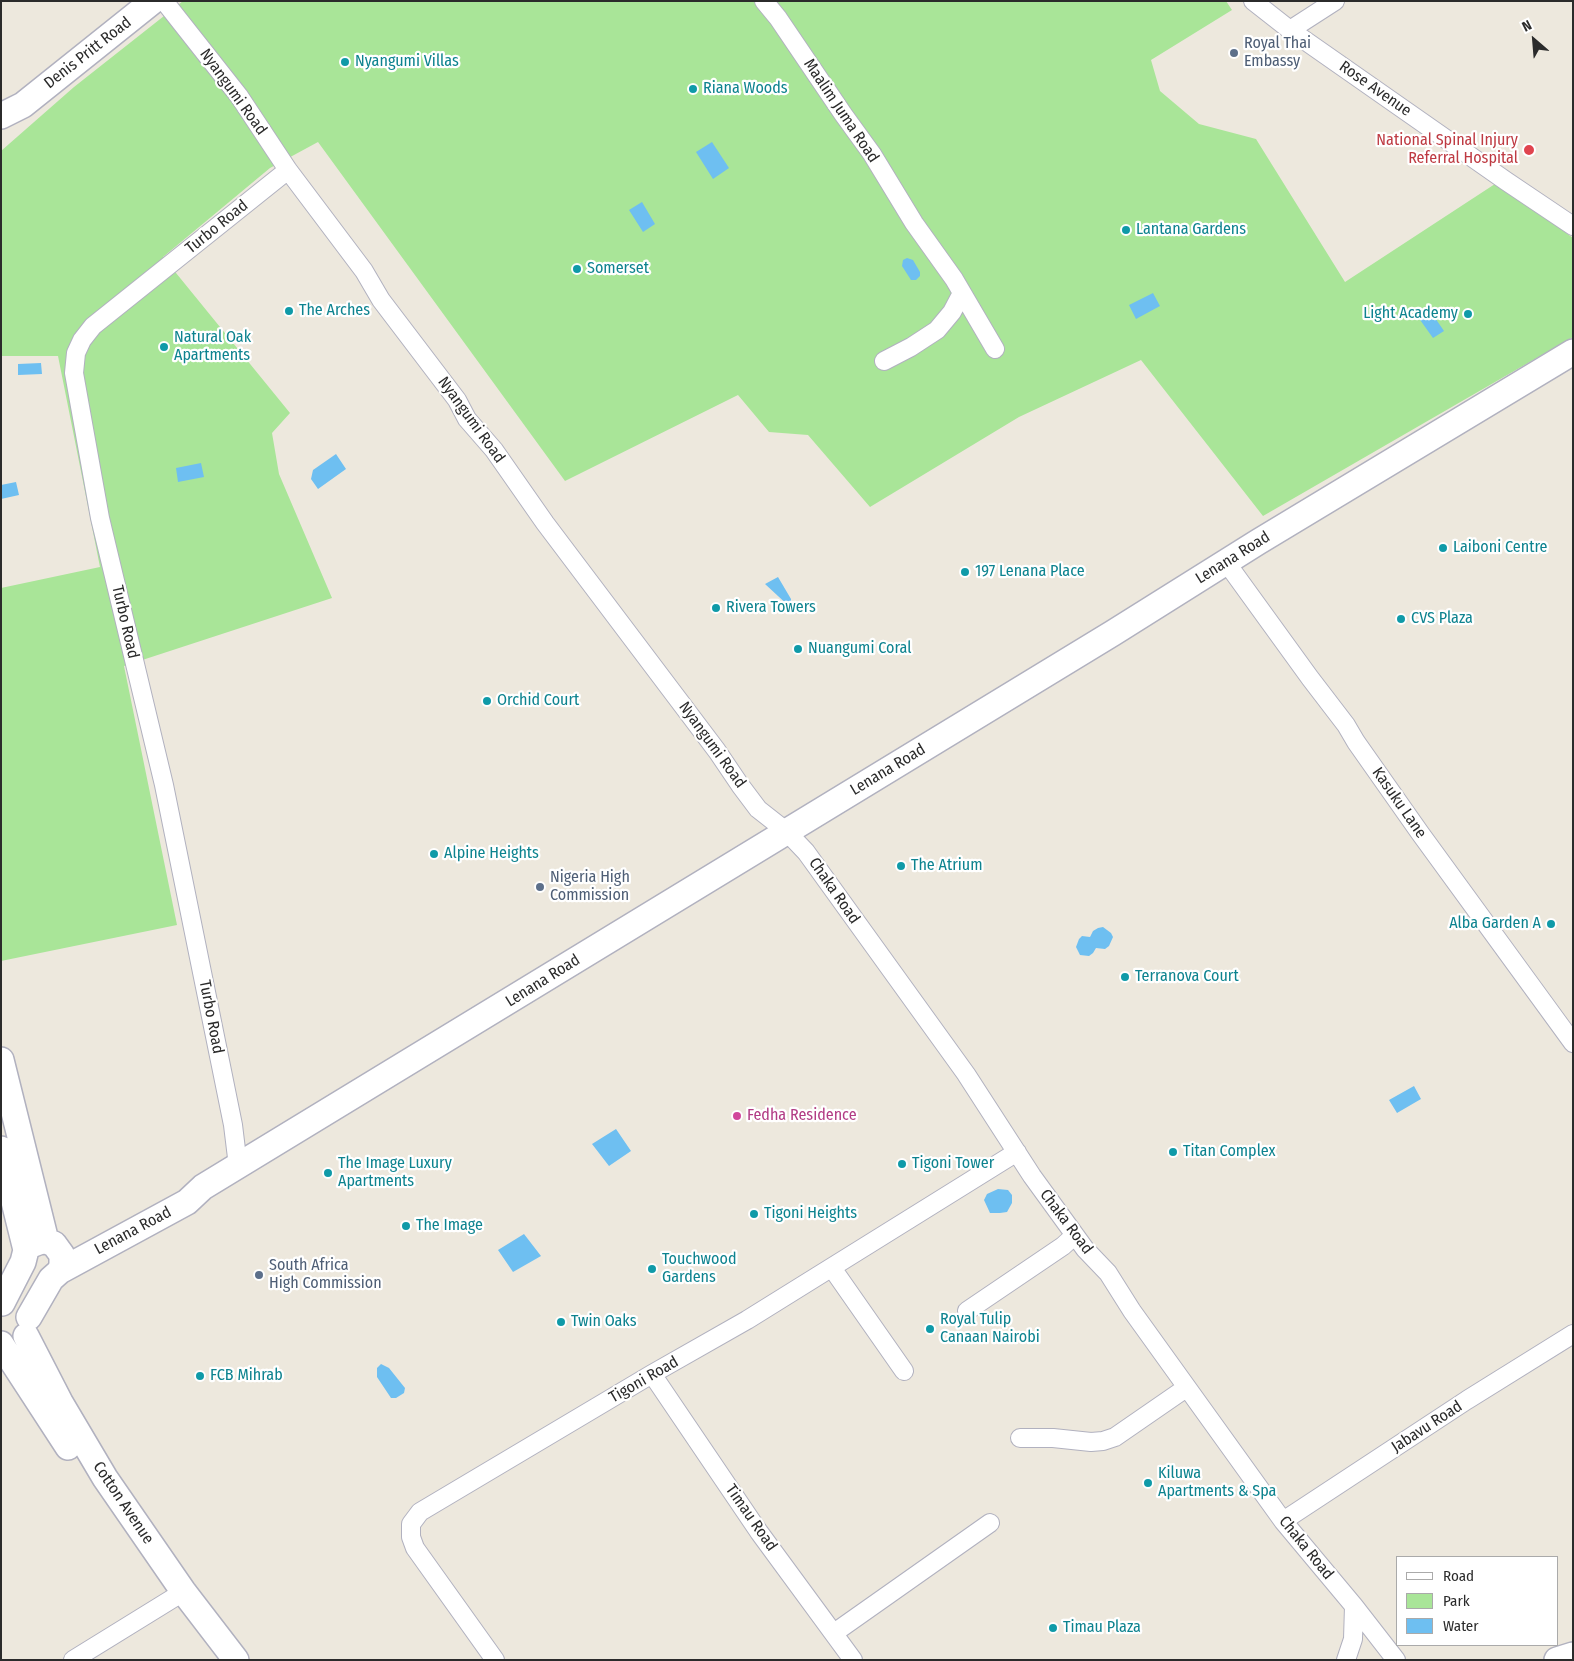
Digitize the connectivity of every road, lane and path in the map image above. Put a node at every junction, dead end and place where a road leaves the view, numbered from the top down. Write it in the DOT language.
graph roads {
  1 [pos="153,1"];
  2 [pos="164,1"];
  3 [pos="764,1"];
  4 [pos="1253,1"];
  5 [pos="1335,1"];
  6 [pos="1290,30"];
  7 [pos="12,110"];
  8 [pos="1,130"];
  9 [pos="288,170"];
  10 [pos="1573,226"];
  11 [pos="962,293"];
  12 [pos="995,349"];
  13 [pos="1573,352"];
  14 [pos="884,361"];
  15 [pos="1226,562"];
  16 [pos="786,831"];
  17 [pos="1573,1042"];
  18 [pos="1,1060"];
  19 [pos="1017,1152"];
  20 [pos="3,1157"];
  21 [pos="238,1166"];
  22 [pos="1075,1235"];
  23 [pos="44,1259"];
  24 [pos="832,1268"];
  25 [pos="2,1303"];
  26 [pos="967,1311"];
  27 [pos="27,1321"];
  28 [pos="1573,1334"];
  29 [pos="1,1343"];
  30 [pos="904,1371"];
  31 [pos="652,1374"];
  32 [pos="1186,1388"];
  33 [pos="1020,1438"];
  34 [pos="1283,1521"];
  35 [pos="990,1523"];
  36 [pos="175,1597"];
  37 [pos="1354,1606"];
  38 [pos="834,1634"];
  39 [pos="1573,1655"];
  40 [pos="73,1660"];
  41 [pos="221,1660"];
  42 [pos="236,1660"];
  43 [pos="495,1660"];
  44 [pos="853,1660"];
  45 [pos="1346,1660"];
  46 [pos="1396,1660"];
  47 [pos="1557,1660"];
  1 -- 7 [label="street, Denis Pritt Road"];
  2 -- 9 [label="street, Nyangumi Road"];
  3 -- 11 [label="street, Maalim Juma Road"];
  4 -- 6 [label="street, Rose Avenue"];
  5 -- 6 [label="street"];
  6 -- 10 [label="street, Rose Avenue"];
  7 -- 8 [label="street, Denis Pritt Road"];
  9 -- 16 [label="street, Nyangumi Road"];
  9 -- 21 [label="street, Turbo Road"];
  11 -- 12 [label="street, Maalim Juma Road"];
  11 -- 14 [label="street"];
  13 -- 15 [label="street, Lenana Road"];
  15 -- 16 [label="street, Lenana Road"];
  15 -- 17 [label="street, Kasuku Lane"];
  16 -- 19 [label="street, Chaka Road"];
  16 -- 21 [label="street, Lenana Road"];
  18 -- 23 [label="street"];
  19 -- 22 [label="street, Chaka Road"];
  19 -- 24 [label="street, Tigoni Road"];
  20 -- 23 [label="street"];
  21 -- 23 [label="street, Lenana Road"];
  22 -- 26 [label="street"];
  22 -- 32 [label="street, Chaka Road"];
  23 -- 25 [label="street"];
  23 -- 27 [label="street"];
  24 -- 30 [label="street"];
  24 -- 31 [label="street, Tigoni Road"];
  25 -- 27 [label="street"];
  27 -- 29 [label="street"];
  27 -- 42 [label="street, Cotton Avenue"];
  28 -- 34 [label="street, Jabavu Road"];
  29 -- 36 [label="street, Cotton Avenue"];
  31 -- 38 [label="street, Timau Road"];
  31 -- 43 [label="street, Tigoni Road"];
  32 -- 33 [label="street"];
  32 -- 34 [label="street, Chaka Road"];
  34 -- 37 [label="street, Chaka Road"];
  35 -- 38 [label="street"];
  36 -- 40 [label="street"];
  36 -- 41 [label="street, Cotton Avenue"];
  37 -- 45 [label="street"];
  37 -- 46 [label="street, Chaka Road"];
  38 -- 44 [label="street, Timau Road"];
  39 -- 47 [label="street"];
}
